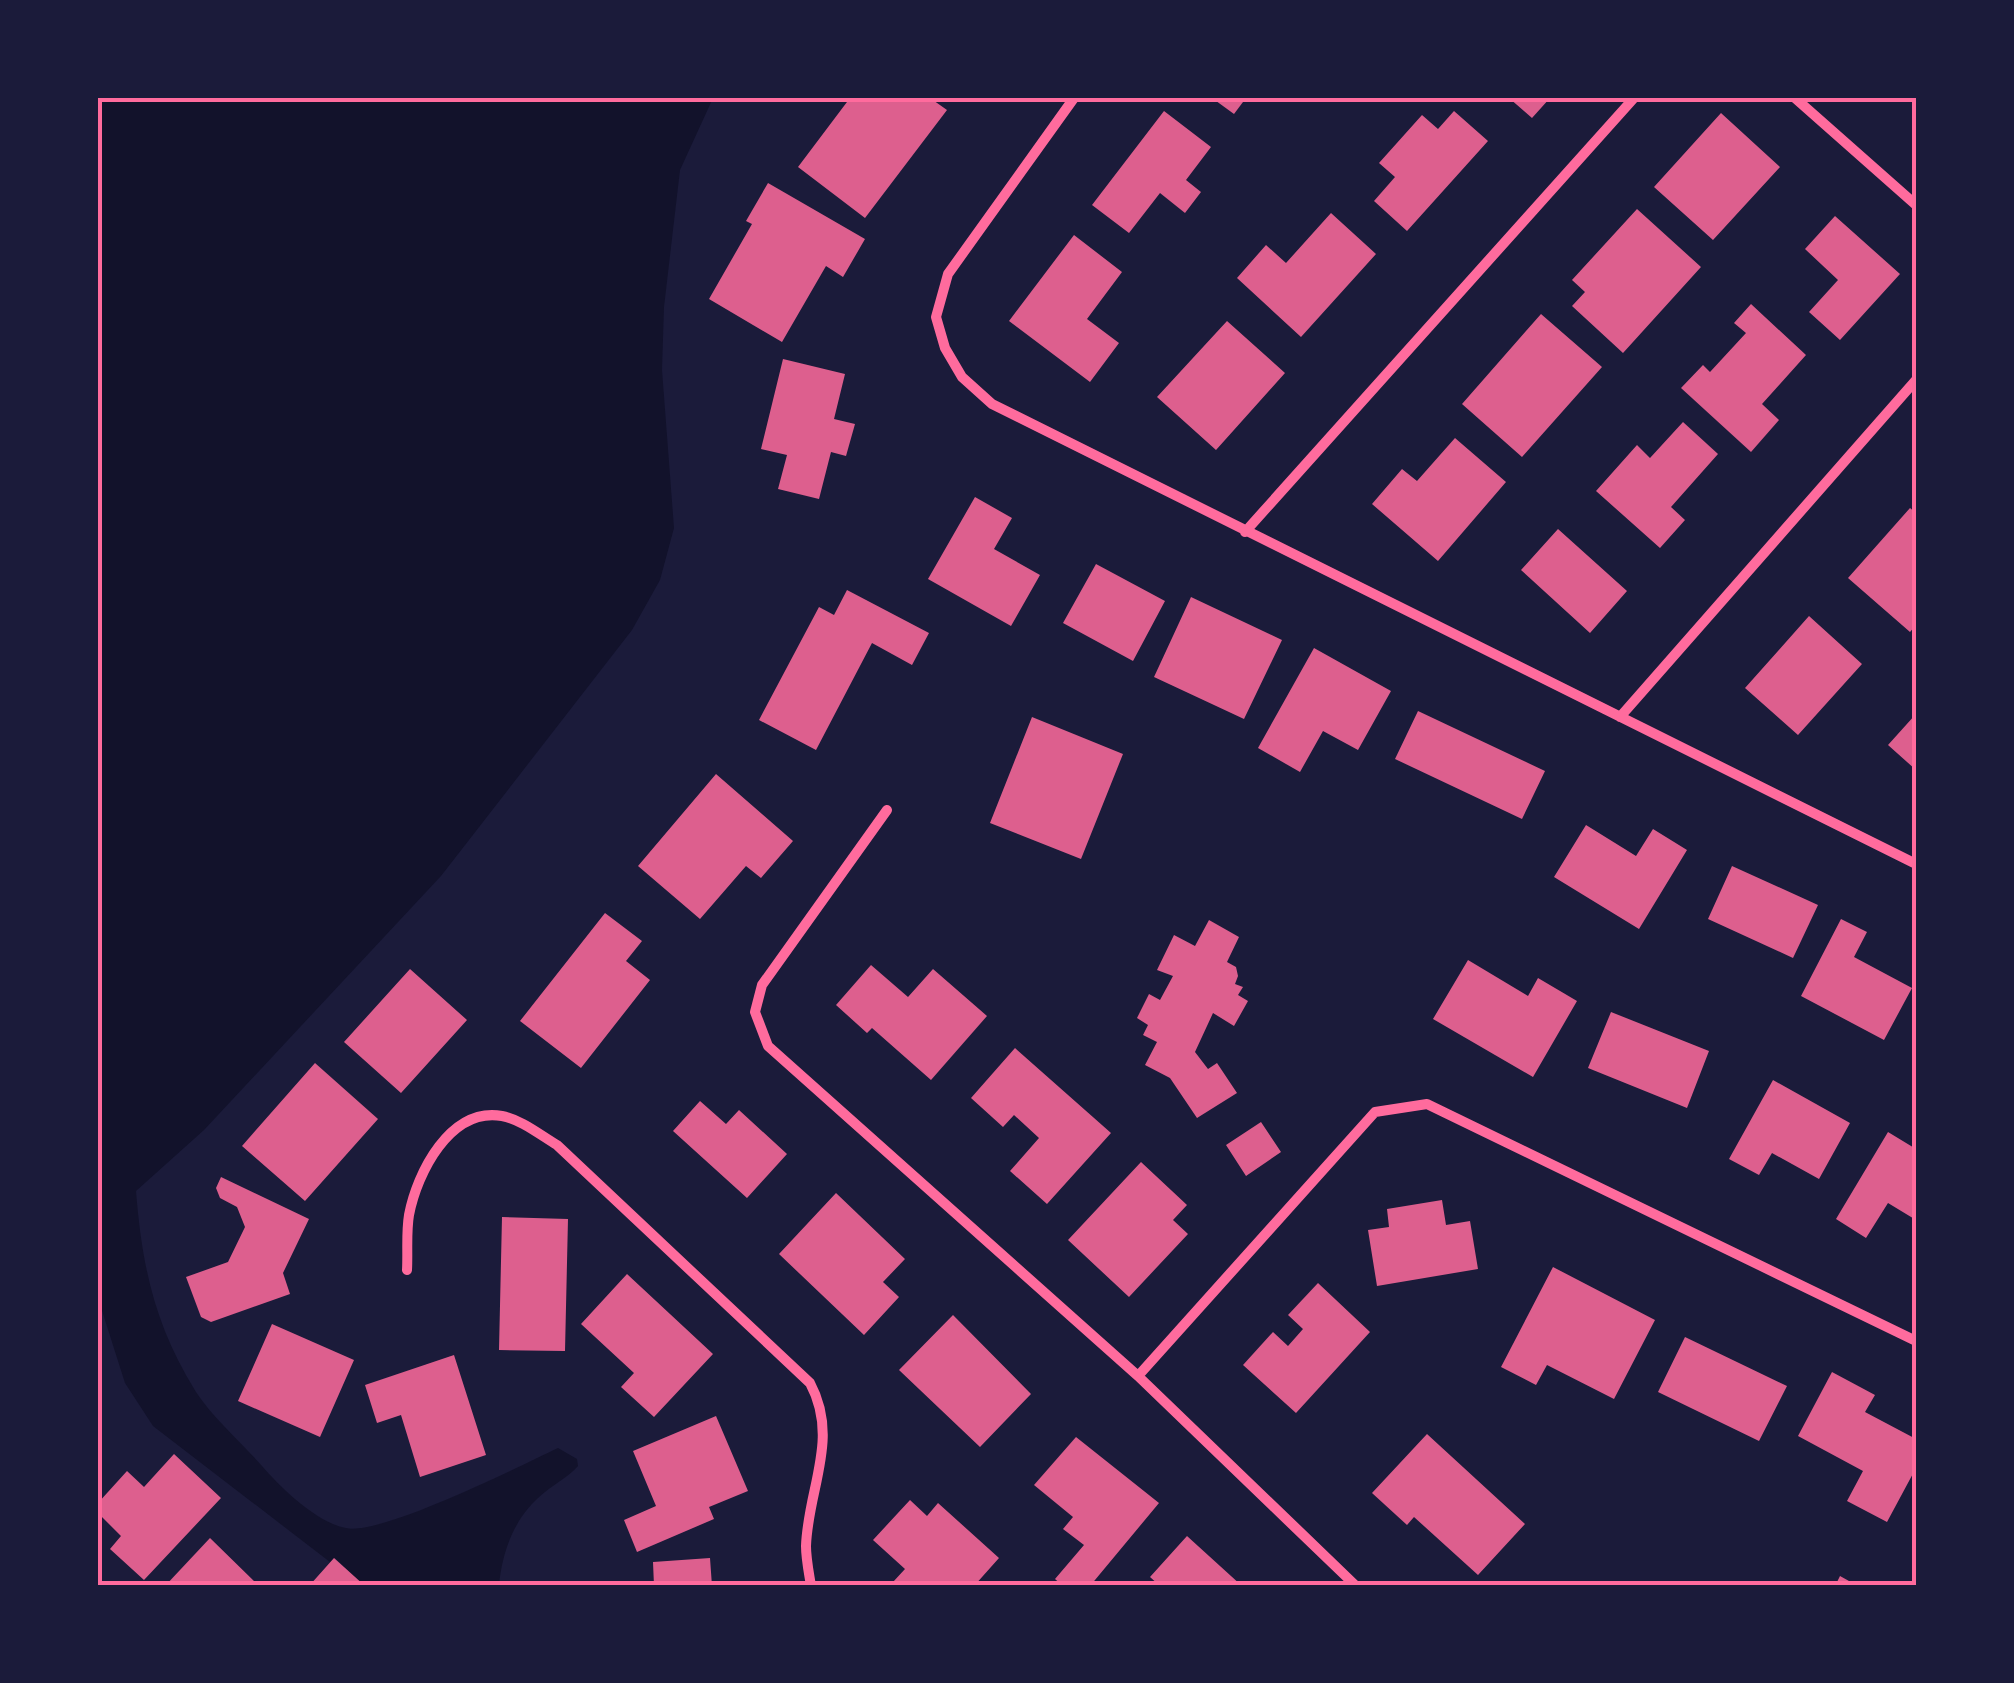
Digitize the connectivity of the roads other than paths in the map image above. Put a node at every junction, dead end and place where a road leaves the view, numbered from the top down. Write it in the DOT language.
graph roads {
  1 [pos="1074,98"];
  2 [pos="1634,98"];
  3 [pos="1795,98"];
  4 [pos="1916,205"];
  5 [pos="1916,380"];
  6 [pos="1245,532"];
  7 [pos="1620,718"];
  8 [pos="887,810"];
  9 [pos="1916,864"];
  10 [pos="407,1270"];
  11 [pos="1916,1341"];
  12 [pos="1138,1376"];
  13 [pos="810,1586"];
  14 [pos="1356,1586"];
  1 -- 6 [label="street"];
  2 -- 6 [label="street"];
  3 -- 4 [label="street"];
  5 -- 7 [label="street"];
  6 -- 7 [label="street"];
  7 -- 9 [label="street"];
  8 -- 12 [label="street"];
  10 -- 13 [label="street"];
  11 -- 12 [label="street"];
  12 -- 14 [label="street"];
}
